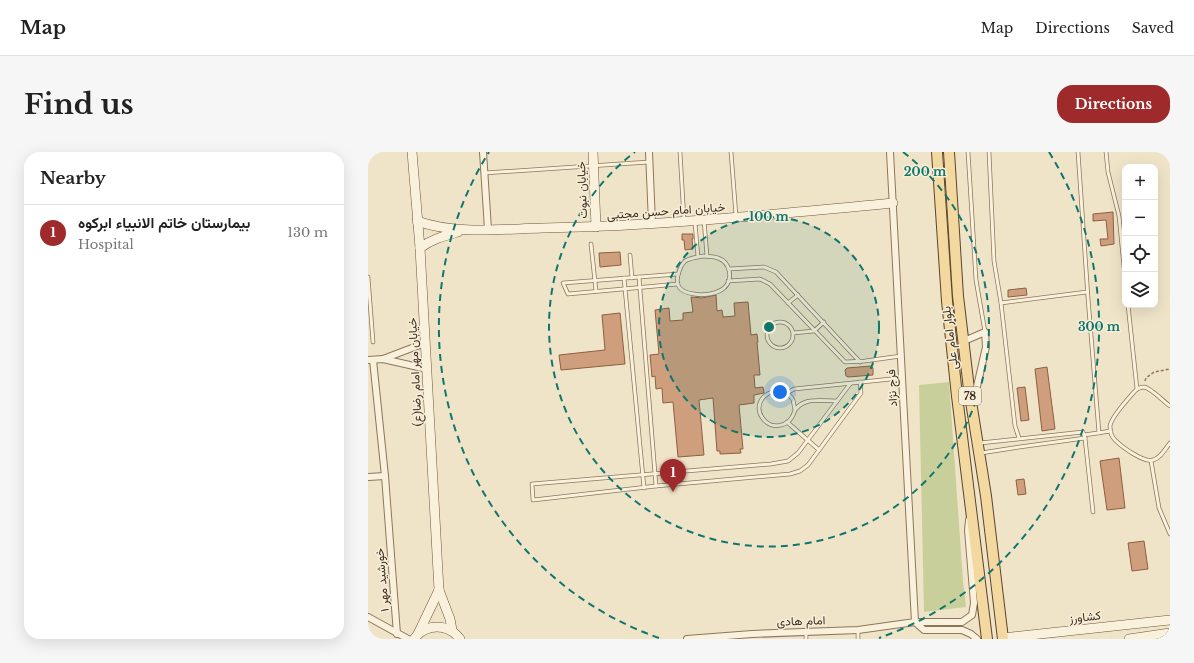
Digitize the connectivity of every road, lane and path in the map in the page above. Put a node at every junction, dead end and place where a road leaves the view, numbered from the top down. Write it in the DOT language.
graph roads {
  1 [pos="412,152"];
  2 [pos="483,152"];
  3 [pos="593,152"];
  4 [pos="649,152"];
  5 [pos="680,152"];
  6 [pos="731,152"];
  7 [pos="890,152"];
  8 [pos="937,152"];
  9 [pos="949,152"];
  10 [pos="968,152"];
  11 [pos="989,152"];
  12 [pos="1078,152"];
  13 [pos="1106,152"];
  14 [pos="649,162"];
  15 [pos="594,166"];
  16 [pos="484,173"];
  17 [pos="893,203"];
  18 [pos="736,218"];
  19 [pos="417,221"];
  20 [pos="684,221"];
  21 [pos="700,221"];
  22 [pos="652,224"];
  23 [pos="596,227"];
  24 [pos="488,229"];
  25 [pos="463,230"];
  26 [pos="591,244"];
  27 [pos="420,248"];
  28 [pos="630,255"];
  29 [pos="707,256"];
  30 [pos="698,257"];
  31 [pos="729,269"];
  32 [pos="1125,272"];
  33 [pos="678,274"];
  34 [pos="368,277"];
  35 [pos="639,277"];
  36 [pos="624,278"];
  37 [pos="632,278"];
  38 [pos="595,280"];
  39 [pos="728,281"];
  40 [pos="678,284"];
  41 [pos="640,288"];
  42 [pos="625,289"];
  43 [pos="596,291"];
  44 [pos="1088,292"];
  45 [pos="798,295"];
  46 [pos="1001,302"];
  47 [pos="788,303"];
  48 [pos="1128,308"];
  49 [pos="824,322"];
  50 [pos="814,331"];
  51 [pos="793,332"];
  52 [pos="985,332"];
  53 [pos="964,341"];
  54 [pos="373,342"];
  55 [pos="425,343"];
  56 [pos="901,356"];
  57 [pos="382,359"];
  58 [pos="370,360"];
  59 [pos="860,362"];
  60 [pos="427,369"];
  61 [pos="1170,369"];
  62 [pos="967,371"];
  63 [pos="954,373"];
  64 [pos="903,378"];
  65 [pos="860,382"];
  66 [pos="850,384"];
  67 [pos="1144,387"];
  68 [pos="1137,389"];
  69 [pos="787,394"];
  70 [pos="837,401"];
  71 [pos="1170,406"];
  72 [pos="972,409"];
  73 [pos="795,410"];
  74 [pos="787,422"];
  75 [pos="1111,431"];
  76 [pos="1099,433"];
  77 [pos="1084,436"];
  78 [pos="1019,438"];
  79 [pos="807,440"];
  80 [pos="978,443"];
  81 [pos="1170,443"];
  82 [pos="819,450"];
  83 [pos="980,454"];
  84 [pos="1151,461"];
  85 [pos="655,474"];
  86 [pos="643,475"];
  87 [pos="385,476"];
  88 [pos="368,478"];
  89 [pos="656,486"];
  90 [pos="644,488"];
  91 [pos="970,502"];
  92 [pos="1093,512"];
  93 [pos="1170,534"];
  94 [pos="439,590"];
  95 [pos="368,617"];
  96 [pos="1170,620"];
  97 [pos="915,622"];
  98 [pos="452,630"];
  99 [pos="858,630"];
  100 [pos="1170,633"];
  101 [pos="397,634"];
  102 [pos="416,636"];
  103 [pos="806,636"];
  104 [pos="752,637"];
  105 [pos="1003,638"];
  106 [pos="408,639"];
  107 [pos="460,639"];
  108 [pos="687,639"];
  109 [pos="698,639"];
  110 [pos="858,639"];
  111 [pos="977,639"];
  112 [pos="987,639"];
  113 [pos="1129,639"];
  1 -- 19 [label="street, خیابان مهر امام رضا(ع)"];
  2 -- 16 [label="street"];
  3 -- 15 [label="street, خیابان نبوت"];
  4 -- 14 [label="street"];
  5 -- 20 [label="lane"];
  6 -- 18 [label="lane"];
  7 -- 17 [label="street, فرج نژاد"];
  8 -- 63 [label="main road, بلوار امام علی / 78"];
  9 -- 53 [label="main road, بلوار امام علی / 78"];
  10 -- 52 [label="lane"];
  11 -- 46 [label="lane"];
  12 -- 44 [label="lane"];
  13 -- 32 [label="lane"];
  14 -- 15 [label="lane"];
  14 -- 22 [label="street"];
  15 -- 16 [label="lane"];
  15 -- 23 [label="street, خیابان نبوت"];
  16 -- 24 [label="street"];
  17 -- 18 [label="street, خیابان امام حسن مجتبی"];
  17 -- 56 [label="street, فرج نژاد"];
  18 -- 21 [label="street, خیابان امام حسن مجتبی"];
  19 -- 25 [label="street, خیابان امام حسن مجتبی"];
  19 -- 27 [label="street, خیابان مهر امام رضا(ع)"];
  20 -- 21 [label="street, خیابان امام حسن مجتبی"];
  20 -- 22 [label="street, خیابان امام حسن مجتبی"];
  21 -- 29 [label="lane"];
  21 -- 30 [label="lane"];
  22 -- 23 [label="street, خیابان امام حسن مجتبی"];
  23 -- 24 [label="street, خیابان امام حسن مجتبی"];
  24 -- 25 [label="street, خیابان امام حسن مجتبی"];
  25 -- 27 [label="street, خیابان امام حسن مجتبی"];
  26 -- 38 [label="lane"];
  27 -- 55 [label="street, خیابان مهر امام رضا(ع)"];
  28 -- 37 [label="lane"];
  29 -- 30 [label="lane"];
  29 -- 31 [label="lane"];
  30 -- 33 [label="lane"];
  31 -- 39 [label="lane"];
  31 -- 45 [label="lane"];
  33 -- 35 [label="lane"];
  33 -- 40 [label="lane"];
  34 -- 54 [label="lane"];
  35 -- 37 [label="lane"];
  35 -- 41 [label="lane"];
  36 -- 37 [label="lane"];
  36 -- 38 [label="lane"];
  36 -- 42 [label="lane"];
  38 -- 43 [label="lane"];
  38 -- 43 [label="lane"];
  39 -- 40 [label="lane"];
  39 -- 47 [label="lane"];
  40 -- 41 [label="lane"];
  41 -- 42 [label="lane"];
  41 -- 85 [label="lane"];
  42 -- 43 [label="lane"];
  42 -- 86 [label="lane"];
  44 -- 46 [label="lane"];
  44 -- 76 [label="lane"];
  45 -- 47 [label="lane"];
  45 -- 49 [label="lane"];
  46 -- 78 [label="lane"];
  47 -- 50 [label="lane"];
  48 -- 68 [label="lane"];
  49 -- 50 [label="lane"];
  49 -- 59 [label="lane"];
  50 -- 51 [label="lane"];
  50 -- 59 [label="lane"];
  51 -- 51 [label="lane"];
  52 -- 53 [label="street"];
  52 -- 72 [label="street"];
  53 -- 62 [label="main road, بلوار امام علی / 78"];
  55 -- 57 [label="street"];
  55 -- 60 [label="street, خیابان مهر امام رضا(ع)"];
  56 -- 59 [label="lane"];
  56 -- 64 [label="street, فرج نژاد"];
  57 -- 58 [label="street"];
  57 -- 60 [label="street"];
  58 -- 87 [label="street, خورشید مهر ۱"];
  60 -- 94 [label="street, خیابان مهر امام رضا(ع)"];
  61 -- 67 [label="path"];
  62 -- 63 [label="main road"];
  62 -- 72 [label="main road, بلوار امام علی / 78"];
  63 -- 91 [label="main road, بلوار امام علی / 78"];
  64 -- 65 [label="lane"];
  64 -- 97 [label="street, فرج نژاد"];
  65 -- 66 [label="lane"];
  65 -- 82 [label="lane"];
  66 -- 69 [label="lane"];
  66 -- 70 [label="lane"];
  67 -- 68 [label="lane"];
  67 -- 71 [label="lane"];
  68 -- 75 [label="lane"];
  69 -- 73 [label="lane"];
  69 -- 74 [label="lane"];
  70 -- 73 [label="lane"];
  70 -- 79 [label="lane"];
  72 -- 80 [label="main road, بلوار امام علی / 78"];
  73 -- 74 [label="lane"];
  74 -- 79 [label="lane"];
  75 -- 76 [label="lane"];
  75 -- 84 [label="lane"];
  76 -- 77 [label="lane"];
  77 -- 78 [label="lane"];
  77 -- 83 [label="lane"];
  77 -- 92 [label="lane"];
  78 -- 80 [label="lane"];
  79 -- 82 [label="lane"];
  79 -- 85 [label="lane"];
  80 -- 83 [label="main road, بلوار امام علی / 78"];
  81 -- 84 [label="lane"];
  82 -- 89 [label="lane"];
  83 -- 105 [label="main road, بلوار امام علی / 78"];
  84 -- 93 [label="lane"];
  85 -- 86 [label="lane"];
  85 -- 89 [label="lane"];
  86 -- 90 [label="lane"];
  86 -- 90 [label="lane"];
  87 -- 88 [label="street"];
  87 -- 101 [label="street, خورشید مهر ۱"];
  89 -- 90 [label="lane"];
  91 -- 97 [label="street, امام هادی"];
  91 -- 112 [label="main road, بلوار امام علی / 78"];
  94 -- 98 [label="street"];
  94 -- 102 [label="street"];
  95 -- 101 [label="street"];
  96 -- 105 [label="street, کشاورز"];
  97 -- 99 [label="street, امام هادی"];
  97 -- 111 [label="street"];
  98 -- 102 [label="street"];
  98 -- 107 [label="street"];
  99 -- 103 [label="street, امام هادی"];
  99 -- 110 [label="lane"];
  100 -- 113 [label="street"];
  101 -- 106 [label="street"];
  103 -- 104 [label="street, امام هادی"];
  104 -- 109 [label="street, امام هادی"];
  108 -- 109 [label="street, امام هادی"];
}
